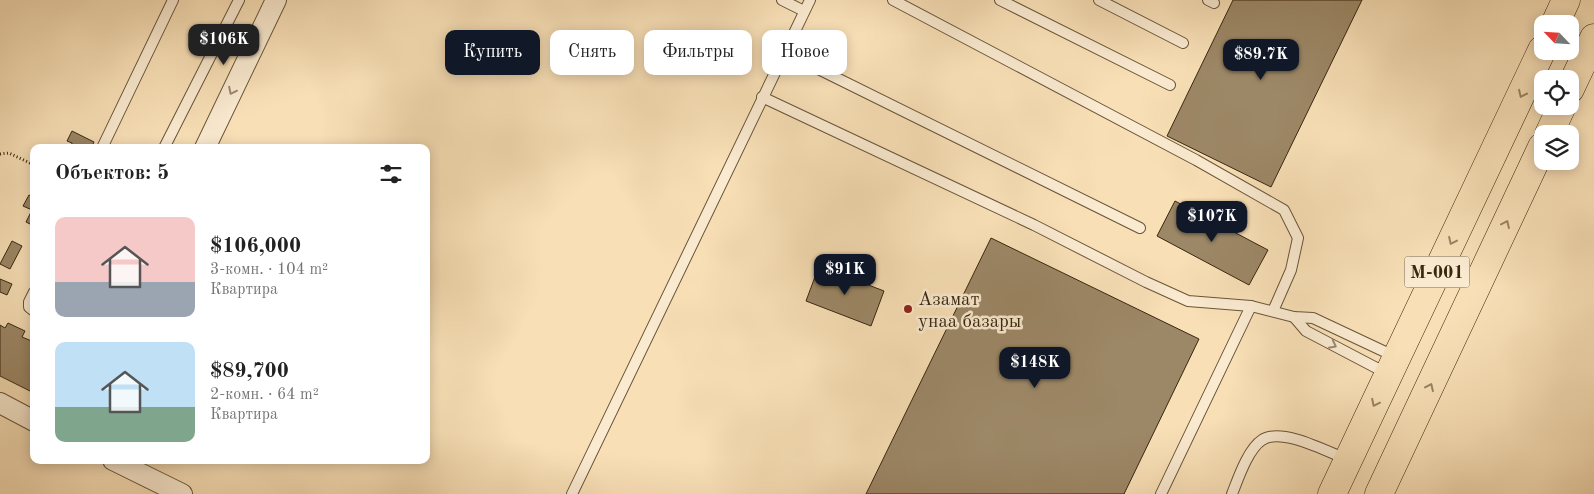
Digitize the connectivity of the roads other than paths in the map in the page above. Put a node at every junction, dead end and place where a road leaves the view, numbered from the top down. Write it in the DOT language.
graph roads {
  1 [pos="173,0"];
  2 [pos="238,0"];
  3 [pos="276,0"];
  4 [pos="782,0"];
  5 [pos="810,0"];
  6 [pos="893,0"];
  7 [pos="1000,0"];
  8 [pos="1099,0"];
  9 [pos="1566,0"];
  10 [pos="804,11"];
  11 [pos="1559,15"];
  12 [pos="795,30"];
  13 [pos="1594,38"];
  14 [pos="1183,43"];
  15 [pos="1537,60"];
  16 [pos="1579,70"];
  17 [pos="773,75"];
  18 [pos="831,75"];
  19 [pos="1170,85"];
  20 [pos="762,97"];
  21 [pos="104,144"];
  22 [pos="166,144"];
  23 [pos="207,144"];
  24 [pos="1534,164"];
  25 [pos="1140,228"];
  26 [pos="1251,306"];
  27 [pos="1273,311"];
  28 [pos="1294,317"];
  29 [pos="1393,366"];
  30 [pos="0,403"];
  31 [pos="30,418"];
  32 [pos="1348,460"];
  33 [pos="120,464"];
  34 [pos="182,494"];
  35 [pos="572,494"];
  36 [pos="1162,494"];
  37 [pos="1232,494"];
  38 [pos="1332,494"];
  39 [pos="1379,494"];
  1 -- 21 [label="lane"];
  2 -- 22 [label="lane"];
  3 -- 23 [label="street, one-way"];
  4 -- 10 [label="lane"];
  5 -- 10 [label="lane"];
  6 -- 27 [label="lane"];
  7 -- 19 [label="lane"];
  8 -- 14 [label="lane"];
  9 -- 11 [label="main road"];
  10 -- 12 [label="lane"];
  13 -- 16 [label="main road"];
  15 -- 29 [label="main road, M-001, one-way"];
  17 -- 20 [label="lane"];
  18 -- 25 [label="lane"];
  20 -- 26 [label="lane"];
  20 -- 35 [label="lane"];
  39 -- 24 [label="main road, M-001, one-way"];
  26 -- 27 [label="lane"];
  26 -- 36 [label="lane"];
  27 -- 28 [label="lane"];
  28 -- 29 [label="lane, one-way"];
  28 -- 29 [label="lane"];
  29 -- 32 [label="main road, M-001, one-way"];
  30 -- 31 [label="street"];
  32 -- 37 [label="lane"];
  32 -- 38 [label="main road, M-001"];
  33 -- 34 [label="street"];
}
